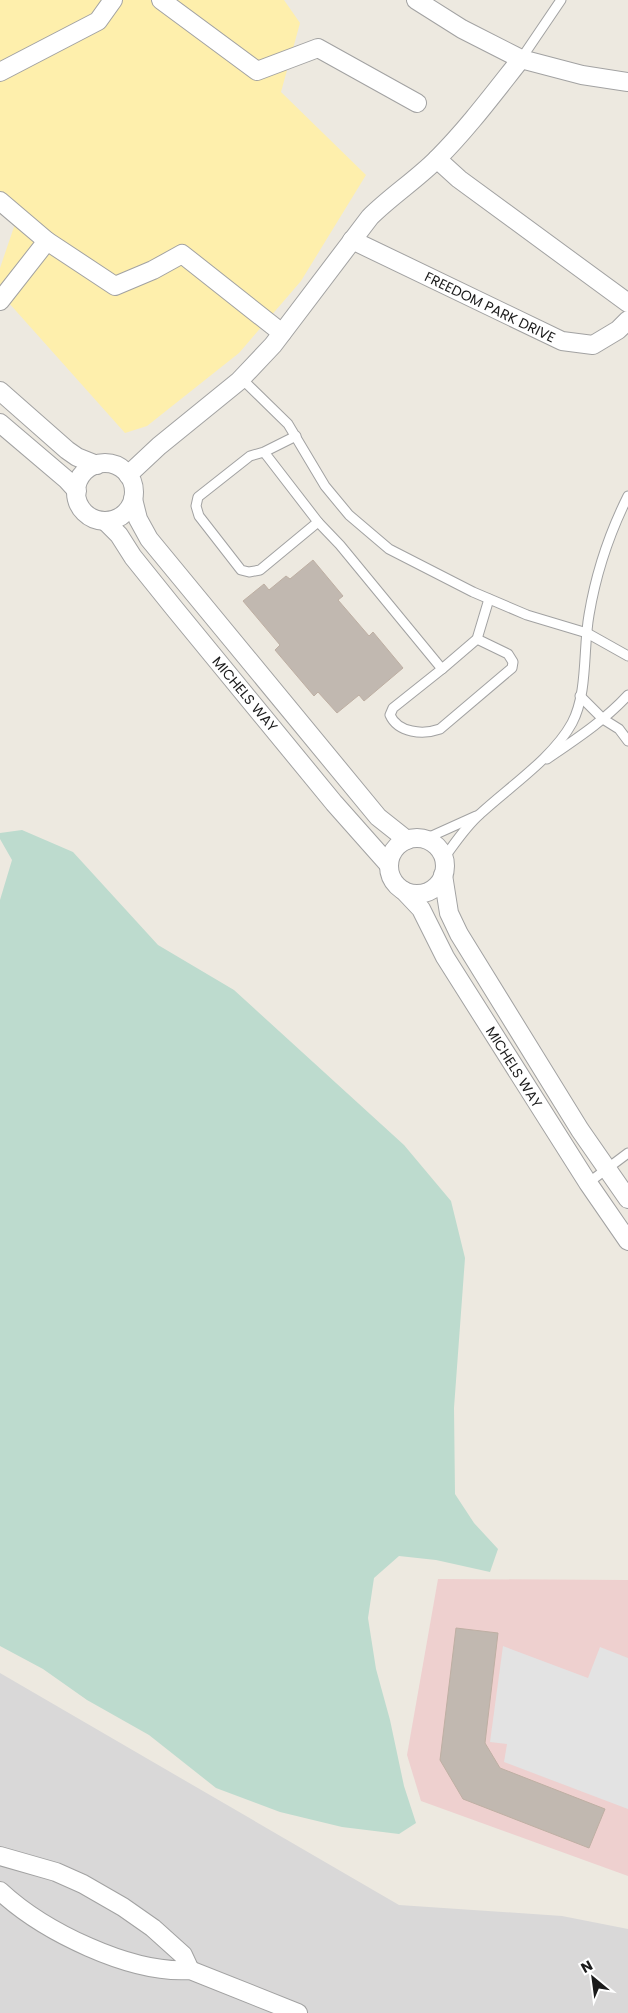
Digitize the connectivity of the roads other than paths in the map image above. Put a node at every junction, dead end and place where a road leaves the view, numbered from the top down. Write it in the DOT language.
graph roads {
  1 [pos="112,0"];
  2 [pos="161,0"];
  3 [pos="416,0"];
  4 [pos="561,0"];
  5 [pos="521,59"];
  6 [pos="0,72"];
  7 [pos="628,82"];
  8 [pos="417,103"];
  9 [pos="437,159"];
  10 [pos="0,201"];
  11 [pos="352,240"];
  12 [pos="47,241"];
  13 [pos="0,301"];
  14 [pos="628,303"];
  15 [pos="628,320"];
  16 [pos="282,333"];
  17 [pos="241,378"];
  18 [pos="0,391"];
  19 [pos="0,423"];
  20 [pos="296,436"];
  21 [pos="264,452"];
  22 [pos="97,465"];
  23 [pos="128,474"];
  24 [pos="77,491"];
  25 [pos="628,496"];
  26 [pos="133,500"];
  27 [pos="105,521"];
  28 [pos="318,522"];
  29 [pos="489,599"];
  30 [pos="587,633"];
  31 [pos="477,639"];
  32 [pos="628,656"];
  33 [pos="442,669"];
  34 [pos="628,695"];
  35 [pos="580,696"];
  36 [pos="603,719"];
  37 [pos="628,741"];
  38 [pos="530,771"];
  39 [pos="478,815"];
  40 [pos="425,839"];
  41 [pos="407,840"];
  42 [pos="388,865"];
  43 [pos="443,867"];
  44 [pos="404,891"];
  45 [pos="628,1153"];
  46 [pos="607,1170"];
  47 [pos="588,1183"];
  48 [pos="628,1199"];
  49 [pos="628,1241"];
  50 [pos="0,1856"];
  51 [pos="0,1891"];
  52 [pos="190,1970"];
  53 [pos="298,2013"];
  1 -- 6 [label="street"];
  2 -- 8 [label="street"];
  3 -- 5 [label="street"];
  4 -- 5 [label="lane"];
  5 -- 7 [label="street"];
  5 -- 9 [label="street"];
  9 -- 11 [label="street"];
  9 -- 14 [label="street"];
  10 -- 12 [label="street"];
  11 -- 15 [label="street, FREEDOM PARK DRIVE"];
  11 -- 16 [label="street"];
  12 -- 13 [label="street"];
  12 -- 16 [label="street"];
  16 -- 17 [label="street"];
  17 -- 20 [label="lane"];
  17 -- 23 [label="street"];
  18 -- 22 [label="street"];
  19 -- 24 [label="street"];
  20 -- 21 [label="lane"];
  20 -- 29 [label="lane"];
  21 -- 28 [label="lane"];
  21 -- 28 [label="lane"];
  22 -- 23 [label="street"];
  22 -- 24 [label="street"];
  23 -- 26 [label="street"];
  24 -- 27 [label="street"];
  25 -- 30 [label="lane"];
  26 -- 27 [label="street"];
  26 -- 41 [label="street, MICHELS WAY"];
  27 -- 42 [label="street, MICHELS WAY"];
  28 -- 33 [label="lane"];
  29 -- 30 [label="lane"];
  29 -- 31 [label="lane"];
  30 -- 32 [label="lane"];
  30 -- 35 [label="lane"];
  31 -- 33 [label="lane"];
  31 -- 33 [label="lane"];
  34 -- 36 [label="lane"];
  35 -- 36 [label="lane"];
  35 -- 38 [label="lane"];
  36 -- 37 [label="lane"];
  36 -- 38 [label="lane"];
  38 -- 39 [label="lane"];
  39 -- 40 [label="lane"];
  39 -- 43 [label="lane"];
  40 -- 41 [label="street"];
  40 -- 43 [label="street"];
  41 -- 42 [label="street"];
  42 -- 44 [label="street"];
  43 -- 44 [label="street"];
  43 -- 46 [label="street, MICHELS WAY"];
  44 -- 47 [label="street, MICHELS WAY"];
  45 -- 46 [label="lane"];
  46 -- 47 [label="lane"];
  46 -- 48 [label="street, MICHELS WAY"];
  47 -- 49 [label="street, MICHELS WAY"];
  50 -- 52 [label="street"];
  51 -- 52 [label="street"];
  52 -- 53 [label="street"];
}
